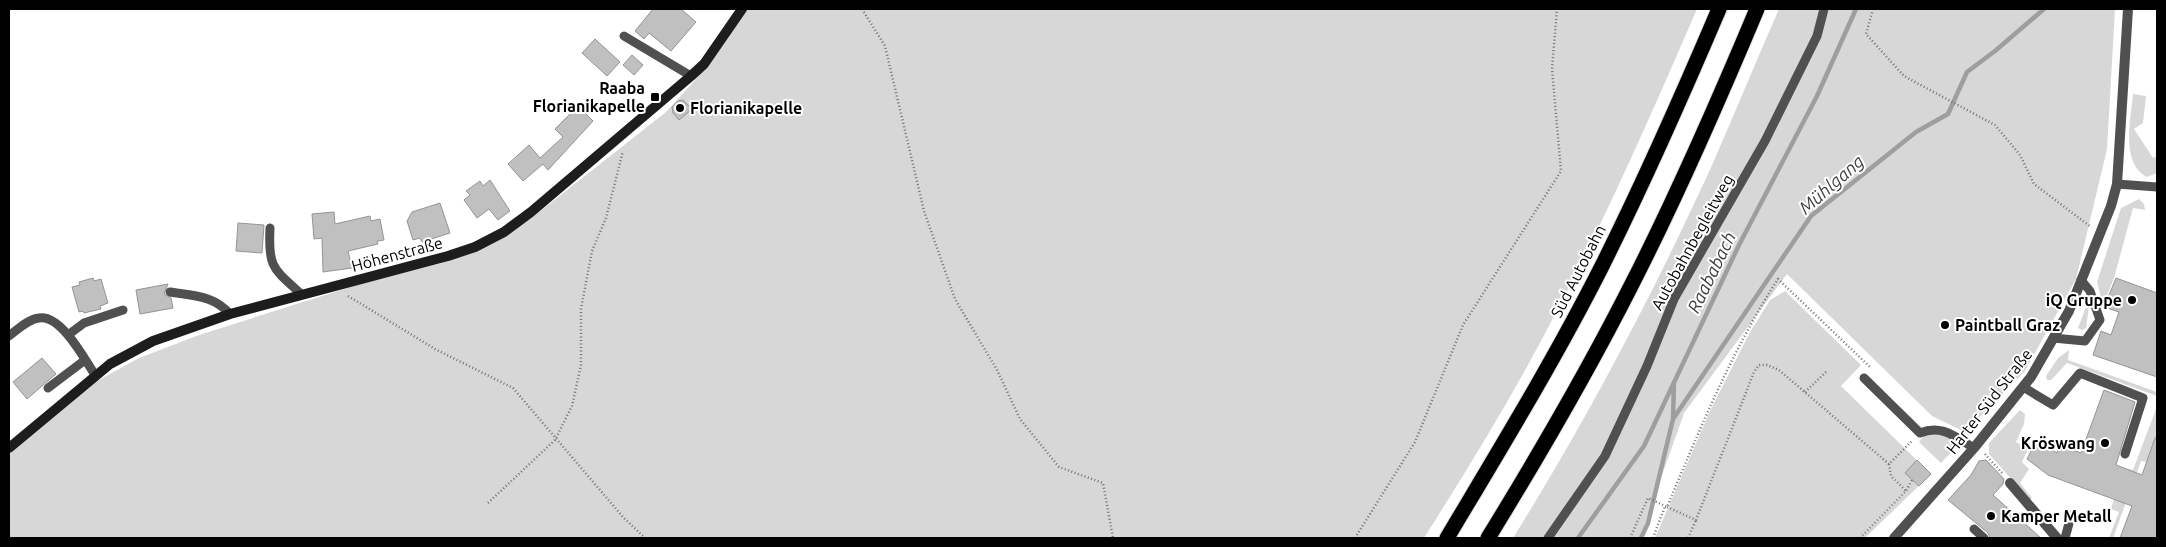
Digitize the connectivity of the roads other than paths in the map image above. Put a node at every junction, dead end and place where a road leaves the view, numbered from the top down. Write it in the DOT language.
graph roads {
  1 [pos="742,9"];
  2 [pos="1719,9"];
  3 [pos="1757,9"];
  4 [pos="1824,9"];
  5 [pos="2128,9"];
  6 [pos="624,36"];
  7 [pos="691,76"];
  8 [pos="2117,184"];
  9 [pos="2157,187"];
  10 [pos="270,228"];
  11 [pos="2081,280"];
  12 [pos="170,292"];
  13 [pos="301,294"];
  14 [pos="123,310"];
  15 [pos="230,314"];
  16 [pos="9,336"];
  17 [pos="68,336"];
  18 [pos="2053,338"];
  19 [pos="85,360"];
  20 [pos="95,375"];
  21 [pos="1864,378"];
  22 [pos="2023,387"];
  23 [pos="48,388"];
  24 [pos="9,448"];
  25 [pos="1974,448"];
  26 [pos="2125,454"];
  27 [pos="2010,483"];
  28 [pos="2071,516"];
  29 [pos="1974,530"];
  30 [pos="1447,538"];
  31 [pos="1488,538"];
  32 [pos="1548,538"];
  33 [pos="1894,538"];
  34 [pos="1984,538"];
  35 [pos="2057,538"];
  36 [pos="2065,538"];
  1 -- 7 [label="street, Höhenstraße"];
  2 -- 30 [label="highway, Süd Autobahn"];
  3 -- 31 [label="highway"];
  4 -- 32 [label="lane, Autobahnbegleitweg"];
  5 -- 8 [label="street, Harter Süd Straße"];
  6 -- 7 [label="lane"];
  7 -- 13 [label="street, Höhenstraße"];
  8 -- 9 [label="lane"];
  8 -- 11 [label="street, Harter Süd Straße"];
  10 -- 13 [label="lane"];
  11 -- 18 [label="street, Harter Süd Straße"];
  11 -- 18 [label="lane"];
  12 -- 15 [label="lane"];
  13 -- 15 [label="street, Höhenstraße"];
  14 -- 17 [label="lane"];
  15 -- 20 [label="street, Höhenstraße"];
  16 -- 17 [label="lane"];
  17 -- 19 [label="lane"];
  18 -- 22 [label="street, Harter Süd Straße"];
  19 -- 20 [label="lane"];
  19 -- 23 [label="lane"];
  20 -- 24 [label="street, Höhenstraße"];
  21 -- 25 [label="lane"];
  22 -- 25 [label="street, Harter Süd Straße"];
  22 -- 26 [label="lane"];
  25 -- 33 [label="street, Harter Süd Straße"];
  27 -- 35 [label="street"];
  28 -- 36 [label="lane"];
  29 -- 34 [label="lane"];
}
